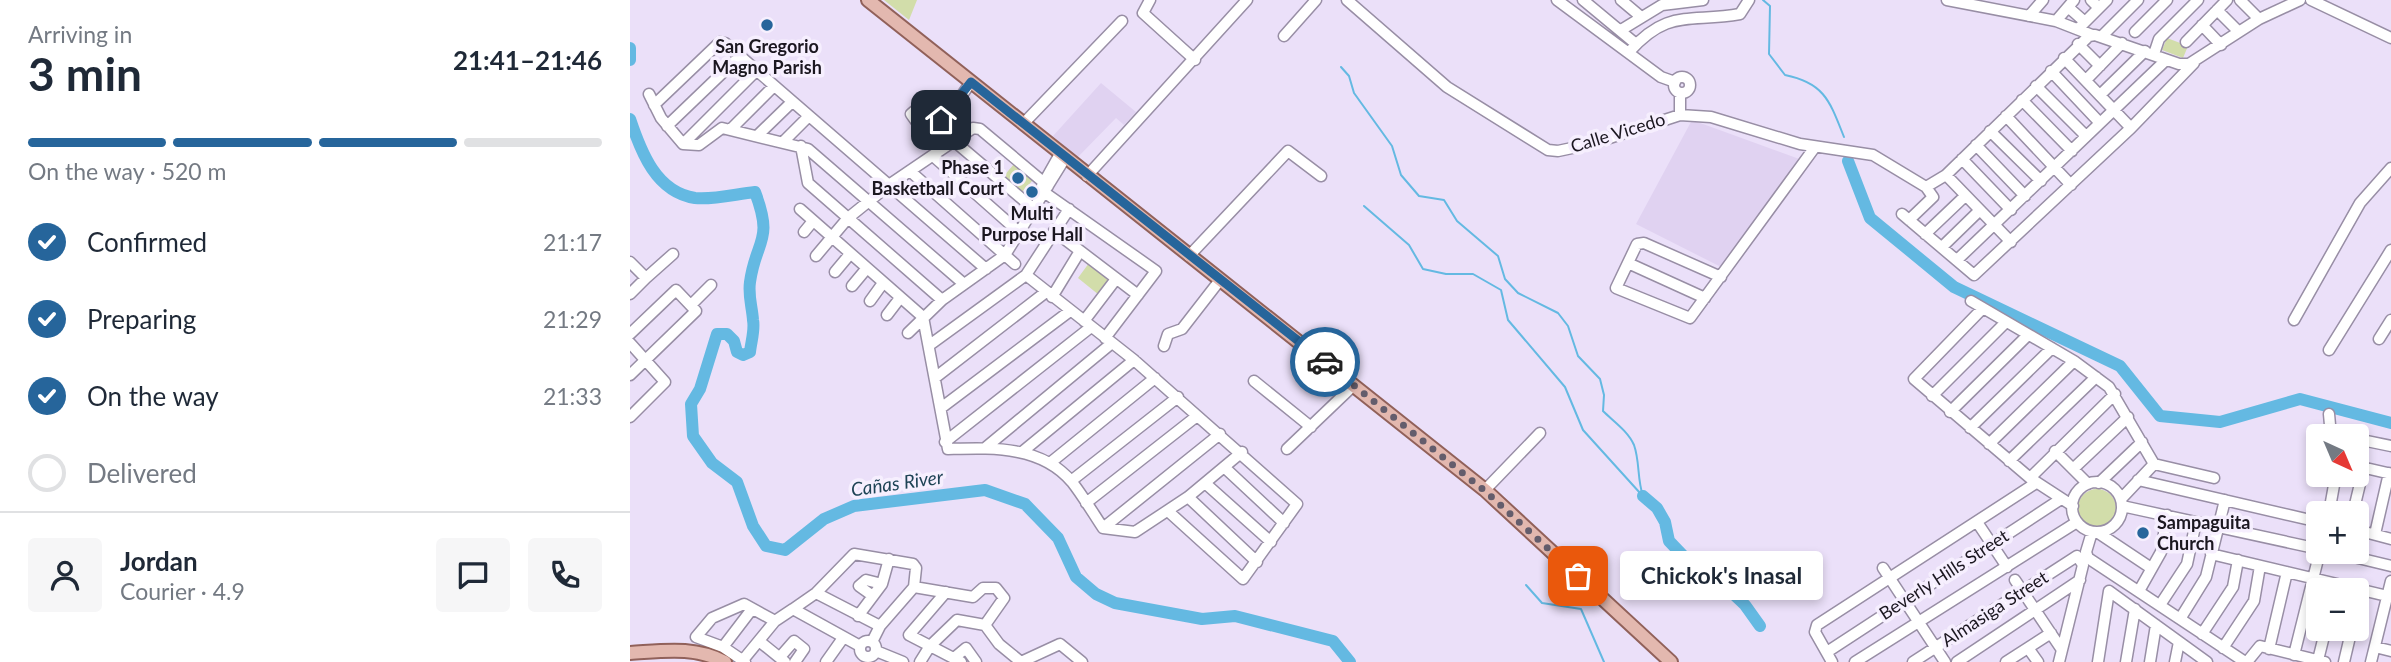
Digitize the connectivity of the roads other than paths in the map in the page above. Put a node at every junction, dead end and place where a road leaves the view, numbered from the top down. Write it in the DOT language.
graph roads {
  1 [pos="868,0"];
  2 [pos="1150,0"];
  3 [pos="1247,0"];
  4 [pos="1316,0"];
  5 [pos="1347,0"];
  6 [pos="1583,0"];
  7 [pos="1620,0"];
  8 [pos="1700,0"];
  9 [pos="1749,0"];
  10 [pos="1947,0"];
  11 [pos="2010,0"];
  12 [pos="2043,0"];
  13 [pos="2138,0"];
  14 [pos="2167,0"];
  15 [pos="2198,0"];
  16 [pos="2227,0"];
  17 [pos="2240,0"];
  18 [pos="2300,0"];
  19 [pos="2311,0"];
  20 [pos="1562,1"];
  21 [pos="1663,2"];
  22 [pos="1977,3"];
  23 [pos="2071,3"];
  24 [pos="2099,3"];
  25 [pos="2217,10"];
  26 [pos="2002,11"];
  27 [pos="1640,16"];
  28 [pos="2029,16"];
  29 [pos="2259,19"];
  30 [pos="1122,21"];
  31 [pos="2056,21"];
  32 [pos="2082,25"];
  33 [pos="2202,25"];
  34 [pos="1621,30"];
  35 [pos="2135,32"];
  36 [pos="2239,32"];
  37 [pos="1284,36"];
  38 [pos="2096,36"];
  39 [pos="2391,38"];
  40 [pos="2186,42"];
  41 [pos="2078,44"];
  42 [pos="2122,44"];
  43 [pos="2221,45"];
  44 [pos="1632,48"];
  45 [pos="2150,53"];
  46 [pos="740,56"];
  47 [pos="2064,58"];
  48 [pos="1195,60"];
  49 [pos="2166,60"];
  50 [pos="2194,63"];
  51 [pos="2100,66"];
  52 [pos="756,71"];
  53 [pos="2051,71"];
  54 [pos="2086,80"];
  55 [pos="971,82"];
  56 [pos="774,86"];
  57 [pos="2036,86"];
  58 [pos="649,94"];
  59 [pos="2100,95"];
  60 [pos="2022,100"];
  61 [pos="792,102"];
  62 [pos="925,102"];
  63 [pos="654,105"];
  64 [pos="2114,110"];
  65 [pos="1680,115"];
  66 [pos="809,116"];
  67 [pos="2006,116"];
  68 [pos="2100,123"];
  69 [pos="1023,124"];
  70 [pos="667,126"];
  71 [pos="2131,128"];
  72 [pos="731,129"];
  73 [pos="1990,131"];
  74 [pos="758,135"];
  75 [pos="2086,136"];
  76 [pos="784,141"];
  77 [pos="954,141"];
  78 [pos="683,144"];
  79 [pos="1976,145"];
  80 [pos="801,146"];
  81 [pos="1815,147"];
  82 [pos="2071,151"];
  83 [pos="933,156"];
  84 [pos="1063,156"];
  85 [pos="1962,159"];
  86 [pos="2055,167"];
  87 [pos="2391,168"];
  88 [pos="911,172"];
  89 [pos="1946,175"];
  90 [pos="1087,176"];
  91 [pos="1321,176"];
  92 [pos="2041,181"];
  93 [pos="889,185"];
  94 [pos="2071,185"];
  95 [pos="1926,187"];
  96 [pos="1043,189"];
  97 [pos="1965,196"];
  98 [pos="2025,197"];
  99 [pos="869,201"];
  100 [pos="800,209"];
  101 [pos="1034,209"];
  102 [pos="1069,209"];
  103 [pos="2011,210"];
  104 [pos="1980,211"];
  105 [pos="848,218"];
  106 [pos="813,221"];
  107 [pos="1995,225"];
  108 [pos="1054,231"];
  109 [pos="804,232"];
  110 [pos="1020,233"];
  111 [pos="1926,234"];
  112 [pos="831,237"];
  113 [pos="2011,242"];
  114 [pos="1942,247"];
  115 [pos="2391,250"];
  116 [pos="1080,251"];
  117 [pos="673,254"];
  118 [pos="850,254"];
  119 [pos="1004,255"];
  120 [pos="816,256"];
  121 [pos="1189,256"];
  122 [pos="1957,260"];
  123 [pos="630,262"];
  124 [pos="1628,263"];
  125 [pos="1014,264"];
  126 [pos="867,268"];
  127 [pos="986,269"];
  128 [pos="835,272"];
  129 [pos="1026,275"];
  130 [pos="1721,277"];
  131 [pos="646,278"];
  132 [pos="1116,279"];
  133 [pos="1220,280"];
  134 [pos="883,283"];
  135 [pos="964,284"];
  136 [pos="711,285"];
  137 [pos="852,286"];
  138 [pos="630,294"];
  139 [pos="1049,295"];
  140 [pos="1138,295"];
  141 [pos="900,298"];
  142 [pos="1705,298"];
  143 [pos="942,300"];
  144 [pos="870,301"];
  145 [pos="1971,301"];
  146 [pos="691,305"];
  147 [pos="1983,308"];
  148 [pos="1070,310"];
  149 [pos="887,315"];
  150 [pos="923,317"];
  151 [pos="2294,320"];
  152 [pos="2391,320"];
  153 [pos="2006,322"];
  154 [pos="1088,324"];
  155 [pos="908,333"];
  156 [pos="630,334"];
  157 [pos="2028,335"];
  158 [pos="2379,339"];
  159 [pos="1108,340"];
  160 [pos="630,343"];
  161 [pos="931,344"];
  162 [pos="1164,346"];
  163 [pos="2052,348"];
  164 [pos="2329,351"];
  165 [pos="646,359"];
  166 [pos="1134,360"];
  167 [pos="2074,361"];
  168 [pos="630,374"];
  169 [pos="936,377"];
  170 [pos="2096,377"];
  171 [pos="1155,378"];
  172 [pos="1254,381"];
  173 [pos="1354,385"];
  174 [pos="2115,394"];
  175 [pos="1932,396"];
  176 [pos="1178,397"];
  177 [pos="941,408"];
  178 [pos="1950,412"];
  179 [pos="2329,414"];
  180 [pos="1197,416"];
  181 [pos="630,417"];
  182 [pos="2128,417"];
  183 [pos="2331,424"];
  184 [pos="1311,427"];
  185 [pos="1970,428"];
  186 [pos="1540,433"];
  187 [pos="1220,434"];
  188 [pos="945,442"];
  189 [pos="2141,442"];
  190 [pos="2370,442"];
  191 [pos="1989,444"];
  192 [pos="2391,446"];
  193 [pos="985,448"];
  194 [pos="1287,449"];
  195 [pos="2055,451"];
  196 [pos="1022,452"];
  197 [pos="1242,452"];
  198 [pos="2009,461"];
  199 [pos="1050,463"];
  200 [pos="2154,464"];
  201 [pos="1224,467"];
  202 [pos="2073,469"];
  203 [pos="2370,469"];
  204 [pos="2390,473"];
  205 [pos="2214,478"];
  206 [pos="2138,480"];
  207 [pos="1071,481"];
  208 [pos="2033,481"];
  209 [pos="1205,483"];
  210 [pos="2099,483"];
  211 [pos="2088,484"];
  212 [pos="1485,491"];
  213 [pos="1188,498"];
  214 [pos="2061,499"];
  215 [pos="2225,500"];
  216 [pos="1086,503"];
  217 [pos="2121,503"];
  218 [pos="2073,506"];
  219 [pos="1169,512"];
  220 [pos="2167,516"];
  221 [pos="2306,519"];
  222 [pos="1977,522"];
  223 [pos="2077,522"];
  224 [pos="2196,522"];
  225 [pos="1284,523"];
  226 [pos="2218,527"];
  227 [pos="1103,528"];
  228 [pos="2095,532"];
  229 [pos="2369,533"];
  230 [pos="2375,534"];
  231 [pos="2391,539"];
  232 [pos="1271,542"];
  233 [pos="1992,544"];
  234 [pos="2306,547"];
  235 [pos="2211,554"];
  236 [pos="889,559"];
  237 [pos="2238,560"];
  238 [pos="2369,561"];
  239 [pos="1257,562"];
  240 [pos="2316,564"];
  241 [pos="2260,566"];
  242 [pos="2391,566"];
  243 [pos="2007,567"];
  244 [pos="1883,568"];
  245 [pos="2151,568"];
  246 [pos="2287,572"];
  247 [pos="2312,578"];
  248 [pos="1891,580"];
  249 [pos="2015,580"];
  250 [pos="2080,580"];
  251 [pos="2391,581"];
  252 [pos="882,584"];
  253 [pos="914,587"];
  254 [pos="2139,591"];
  255 [pos="946,592"];
  256 [pos="2022,592"];
  257 [pos="2369,592"];
  258 [pos="816,593"];
  259 [pos="873,596"];
  260 [pos="2389,597"];
  261 [pos="1905,601"];
  262 [pos="2306,604"];
  263 [pos="2160,605"];
  264 [pos="752,609"];
  265 [pos="793,609"];
  266 [pos="2035,610"];
  267 [pos="2135,610"];
  268 [pos="858,615"];
  269 [pos="2180,619"];
  270 [pos="775,621"];
  271 [pos="2386,623"];
  272 [pos="1920,624"];
  273 [pos="985,625"];
  274 [pos="2156,625"];
  275 [pos="880,626"];
  276 [pos="2050,633"];
  277 [pos="2202,634"];
  278 [pos="843,638"];
  279 [pos="759,641"];
  280 [pos="2324,641"];
  281 [pos="2349,641"];
  282 [pos="2179,642"];
  283 [pos="874,646"];
  284 [pos="930,646"];
  285 [pos="723,647"];
  286 [pos="1935,647"];
  287 [pos="2375,647"];
  288 [pos="2028,648"];
  289 [pos="2223,648"];
  290 [pos="2269,649"];
  291 [pos="2062,650"];
  292 [pos="2391,651"];
  293 [pos="1827,652"];
  294 [pos="630,653"];
  295 [pos="861,655"];
  296 [pos="2294,655"];
  297 [pos="782,660"];
  298 [pos="958,660"];
  299 [pos="744,661"];
  300 [pos="2203,661"];
  301 [pos="2321,661"];
  302 [pos="725,662"];
  303 [pos="795,662"];
  304 [pos="826,662"];
  305 [pos="903,662"];
  306 [pos="920,662"];
  307 [pos="976,662"];
  308 [pos="1082,662"];
  309 [pos="1671,662"];
  310 [pos="1832,662"];
  311 [pos="1856,662"];
  312 [pos="1913,662"];
  313 [pos="1945,662"];
  314 [pos="1957,662"];
  315 [pos="2008,662"];
  316 [pos="2038,662"];
  317 [pos="2059,662"];
  318 [pos="2098,662"];
  319 [pos="2126,662"];
  320 [pos="2150,662"];
  321 [pos="2175,662"];
  322 [pos="2246,662"];
  323 [pos="2344,662"];
  324 [pos="2371,662"];
  1 -- 55 [label="main road"];
  2 -- 48 [label="street"];
  3 -- 48 [label="street"];
  4 -- 37 [label="street"];
  5 -- 65 [label="street, Calle Vicedo"];
  6 -- 34 [label="street"];
  7 -- 27 [label="street"];
  8 -- 21 [label="street"];
  9 -- 44 [label="street"];
  10 -- 22 [label="street"];
  11 -- 26 [label="street"];
  12 -- 28 [label="street"];
  13 -- 38 [label="street"];
  14 -- 35 [label="street"];
  15 -- 45 [label="street"];
  16 -- 25 [label="street"];
  17 -- 29 [label="street"];
  18 -- 29 [label="street"];
  19 -- 39 [label="street"];
  20 -- 44 [label="street"];
  21 -- 27 [label="street"];
  22 -- 26 [label="street"];
  23 -- 31 [label="street"];
  23 -- 32 [label="street"];
  24 -- 32 [label="street"];
  25 -- 33 [label="street"];
  25 -- 36 [label="street"];
  26 -- 28 [label="street"];
  27 -- 34 [label="street"];
  28 -- 31 [label="street"];
  29 -- 36 [label="street"];
  30 -- 69 [label="street"];
  31 -- 32 [label="street"];
  32 -- 38 [label="street"];
  33 -- 40 [label="street"];
  33 -- 43 [label="street"];
  34 -- 44 [label="street"];
  36 -- 43 [label="street"];
  38 -- 41 [label="street"];
  38 -- 42 [label="street"];
  41 -- 47 [label="street"];
  41 -- 51 [label="street"];
  42 -- 45 [label="street"];
  42 -- 51 [label="street"];
  43 -- 50 [label="street"];
  44 -- 65 [label="street"];
  45 -- 49 [label="street"];
  45 -- 59 [label="street"];
  46 -- 52 [label="street"];
  46 -- 63 [label="street"];
  46 -- 70 [label="street"];
  47 -- 53 [label="street"];
  47 -- 54 [label="street"];
  48 -- 90 [label="street"];
  49 -- 50 [label="street"];
  49 -- 64 [label="street"];
  50 -- 71 [label="street"];
  51 -- 54 [label="street"];
  52 -- 56 [label="street"];
  52 -- 78 [label="street"];
  53 -- 57 [label="street"];
  53 -- 68 [label="street"];
  54 -- 59 [label="street"];
  55 -- 62 [label="street"];
  55 -- 69 [label="main road"];
  56 -- 61 [label="street"];
  56 -- 72 [label="street"];
  57 -- 60 [label="street"];
  57 -- 75 [label="street"];
  58 -- 63 [label="street"];
  59 -- 64 [label="street"];
  60 -- 67 [label="street"];
  60 -- 82 [label="street"];
  61 -- 66 [label="street"];
  61 -- 74 [label="street"];
  63 -- 70 [label="street"];
  64 -- 68 [label="street"];
  64 -- 71 [label="street"];
  65 -- 81 [label="street, Calle Vicedo"];
  66 -- 76 [label="street"];
  66 -- 93 [label="street"];
  67 -- 73 [label="street"];
  67 -- 86 [label="street"];
  68 -- 75 [label="street"];
  69 -- 84 [label="main road"];
  70 -- 78 [label="street"];
  71 -- 94 [label="street"];
  72 -- 74 [label="street"];
  72 -- 78 [label="street"];
  73 -- 79 [label="street"];
  73 -- 92 [label="street"];
  74 -- 76 [label="street"];
  75 -- 82 [label="street"];
  76 -- 80 [label="street"];
  77 -- 83 [label="street"];
  77 -- 96 [label="street"];
  77 -- 101 [label="street"];
  79 -- 85 [label="street"];
  79 -- 98 [label="street"];
  80 -- 99 [label="street"];
  80 -- 105 [label="street"];
  81 -- 95 [label="street, Calle Vicedo"];
  81 -- 130 [label="street"];
  82 -- 86 [label="street"];
  83 -- 88 [label="street"];
  83 -- 110 [label="street"];
  84 -- 90 [label="main road"];
  84 -- 96 [label="street"];
  85 -- 89 [label="street"];
  85 -- 103 [label="street"];
  86 -- 92 [label="street"];
  86 -- 94 [label="street"];
  87 -- 151 [label="street"];
  88 -- 93 [label="street"];
  88 -- 119 [label="street"];
  89 -- 95 [label="street"];
  89 -- 97 [label="street"];
  90 -- 121 [label="main road"];
  91 -- 121 [label="street"];
  92 -- 98 [label="street"];
  93 -- 99 [label="street"];
  93 -- 127 [label="street"];
  94 -- 113 [label="street"];
  95 -- 111 [label="street"];
  96 -- 101 [label="street"];
  96 -- 102 [label="street"];
  97 -- 104 [label="street"];
  97 -- 111 [label="street"];
  98 -- 103 [label="street"];
  99 -- 105 [label="street"];
  99 -- 135 [label="street"];
  100 -- 106 [label="street"];
  101 -- 110 [label="street"];
  102 -- 108 [label="street"];
  102 -- 140 [label="street"];
  103 -- 107 [label="street"];
  104 -- 107 [label="street"];
  104 -- 114 [label="street"];
  105 -- 112 [label="street"];
  105 -- 143 [label="street"];
  106 -- 109 [label="street"];
  106 -- 112 [label="street"];
  107 -- 113 [label="street"];
  107 -- 122 [label="street"];
  108 -- 116 [label="street"];
  108 -- 129 [label="street"];
  110 -- 119 [label="street"];
  111 -- 114 [label="street"];
  112 -- 118 [label="street"];
  112 -- 120 [label="street"];
  113 -- 122 [label="street"];
  114 -- 122 [label="street"];
  115 -- 164 [label="street"];
  116 -- 132 [label="street"];
  116 -- 139 [label="street"];
  117 -- 131 [label="street"];
  118 -- 126 [label="street"];
  118 -- 128 [label="street"];
  119 -- 125 [label="street"];
  119 -- 127 [label="street"];
  121 -- 133 [label="main road"];
  123 -- 131 [label="street"];
  124 -- 130 [label="street"];
  124 -- 142 [label="street"];
  124 -- 142 [label="street"];
  126 -- 134 [label="street"];
  126 -- 137 [label="street"];
  127 -- 135 [label="street"];
  129 -- 139 [label="street"];
  129 -- 161 [label="street"];
  130 -- 142 [label="street"];
  131 -- 138 [label="street"];
  132 -- 140 [label="street"];
  132 -- 154 [label="street"];
  133 -- 162 [label="street"];
  133 -- 173 [label="main road"];
  134 -- 141 [label="street"];
  134 -- 144 [label="street"];
  135 -- 143 [label="street"];
  136 -- 146 [label="street"];
  139 -- 148 [label="street"];
  139 -- 169 [label="street"];
  140 -- 159 [label="street"];
  141 -- 149 [label="street"];
  141 -- 150 [label="street"];
  143 -- 150 [label="street"];
  145 -- 147 [label="street"];
  146 -- 156 [label="street"];
  146 -- 165 [label="street"];
  147 -- 153 [label="street"];
  147 -- 175 [label="street"];
  148 -- 154 [label="street"];
  148 -- 177 [label="street"];
  150 -- 155 [label="street"];
  150 -- 161 [label="street"];
  152 -- 158 [label="street"];
  153 -- 157 [label="street"];
  153 -- 175 [label="street"];
  154 -- 159 [label="street"];
  154 -- 188 [label="street"];
  157 -- 163 [label="street"];
  157 -- 178 [label="street"];
  159 -- 166 [label="street"];
  159 -- 193 [label="street"];
  160 -- 165 [label="street"];
  161 -- 169 [label="street"];
  163 -- 167 [label="street"];
  163 -- 185 [label="street"];
  165 -- 168 [label="street"];
  165 -- 181 [label="street"];
  166 -- 171 [label="street"];
  166 -- 196 [label="street"];
  167 -- 170 [label="street"];
  167 -- 191 [label="street"];
  169 -- 177 [label="street"];
  170 -- 174 [label="street"];
  170 -- 198 [label="street"];
  171 -- 176 [label="street"];
  171 -- 199 [label="street"];
  172 -- 184 [label="street"];
  173 -- 184 [label="street"];
  173 -- 212 [label="main road"];
  174 -- 182 [label="street"];
  174 -- 195 [label="street"];
  175 -- 178 [label="street"];
  176 -- 180 [label="street"];
  176 -- 207 [label="street"];
  177 -- 188 [label="street"];
  178 -- 185 [label="street"];
  179 -- 183 [label="street"];
  180 -- 187 [label="street"];
  180 -- 216 [label="street"];
  182 -- 189 [label="street"];
  182 -- 202 [label="street"];
  184 -- 194 [label="street"];
  185 -- 191 [label="street"];
  186 -- 212 [label="street"];
  187 -- 197 [label="street"];
  187 -- 227 [label="street"];
  188 -- 193 [label="street"];
  189 -- 200 [label="street"];
  189 -- 210 [label="street"];
  190 -- 192 [label="street"];
  191 -- 198 [label="street"];
  193 -- 196 [label="street"];
  195 -- 202 [label="street"];
  195 -- 208 [label="street"];
  196 -- 199 [label="street"];
  197 -- 201 [label="street"];
  197 -- 225 [label="street"];
  198 -- 208 [label="street"];
  199 -- 207 [label="street"];
  200 -- 205 [label="street"];
  200 -- 206 [label="street"];
  201 -- 209 [label="street"];
  201 -- 225 [label="street"];
  202 -- 211 [label="street"];
  203 -- 204 [label="street"];
  204 -- 230 [label="street"];
  206 -- 215 [label="street"];
  206 -- 217 [label="street"];
  207 -- 216 [label="street"];
  208 -- 214 [label="street"];
  208 -- 222 [label="street"];
  209 -- 213 [label="street"];
  209 -- 232 [label="street"];
  210 -- 211 [label="street"];
  210 -- 217 [label="street"];
  211 -- 218 [label="street"];
  212 -- 309 [label="main road"];
  213 -- 219 [label="street"];
  213 -- 239 [label="street"];
  214 -- 218 [label="street"];
  214 -- 233 [label="street, Beverly Hills Street"];
  215 -- 221 [label="street"];
  215 -- 226 [label="street"];
  216 -- 227 [label="street"];
  217 -- 220 [label="street"];
  217 -- 228 [label="street"];
  218 -- 223 [label="street"];
  219 -- 227 [label="street"];
  219 -- 239 [label="street"];
  220 -- 224 [label="street"];
  220 -- 245 [label="street"];
  222 -- 233 [label="street"];
  222 -- 248 [label="street"];
  223 -- 228 [label="street"];
  223 -- 243 [label="street"];
  224 -- 226 [label="street"];
  224 -- 263 [label="street"];
  225 -- 232 [label="street"];
  226 -- 234 [label="street"];
  226 -- 235 [label="street"];
  228 -- 245 [label="street"];
  228 -- 254 [label="street"];
  229 -- 230 [label="street"];
  230 -- 231 [label="street"];
  232 -- 239 [label="street"];
  233 -- 243 [label="street"];
  233 -- 261 [label="street, Beverly Hills Street"];
  235 -- 237 [label="street"];
  235 -- 269 [label="street"];
  236 -- 252 [label="street"];
  236 -- 253 [label="street"];
  236 -- 258 [label="street"];
  237 -- 241 [label="street"];
  237 -- 277 [label="street"];
  238 -- 242 [label="street"];
  240 -- 247 [label="street"];
  241 -- 246 [label="street"];
  241 -- 289 [label="street"];
  243 -- 272 [label="street"];
  244 -- 248 [label="street"];
  245 -- 254 [label="street"];
  246 -- 247 [label="street"];
  246 -- 290 [label="street"];
  248 -- 261 [label="street"];
  248 -- 293 [label="street"];
  249 -- 256 [label="street"];
  250 -- 256 [label="street, Almasiga Street"];
  250 -- 266 [label="street"];
  250 -- 291 [label="street"];
  251 -- 260 [label="street"];
  252 -- 259 [label="street"];
  252 -- 259 [label="street"];
  253 -- 255 [label="street"];
  253 -- 275 [label="street"];
  254 -- 263 [label="street"];
  255 -- 273 [label="street"];
  255 -- 284 [label="street"];
  256 -- 266 [label="street"];
  256 -- 286 [label="street, Almasiga Street"];
  257 -- 260 [label="street"];
  258 -- 265 [label="street"];
  258 -- 268 [label="street"];
  259 -- 268 [label="street"];
  260 -- 271 [label="street"];
  261 -- 272 [label="street"];
  261 -- 293 [label="street, Beverly Hills Street"];
  262 -- 296 [label="street"];
  263 -- 269 [label="street"];
  264 -- 270 [label="street"];
  264 -- 285 [label="street"];
  264 -- 285 [label="street"];
  265 -- 270 [label="street"];
  265 -- 278 [label="street"];
  266 -- 276 [label="street"];
  266 -- 314 [label="street"];
  267 -- 274 [label="street"];
  267 -- 318 [label="street"];
  267 -- 319 [label="street"];
  268 -- 275 [label="street"];
  269 -- 277 [label="street"];
  270 -- 279 [label="street"];
  271 -- 287 [label="street"];
  272 -- 286 [label="street"];
  272 -- 311 [label="street"];
  273 -- 284 [label="street"];
  273 -- 308 [label="street"];
  274 -- 282 [label="street"];
  274 -- 320 [label="street"];
  275 -- 283 [label="street"];
  276 -- 288 [label="street"];
  276 -- 291 [label="street"];
  277 -- 289 [label="street"];
  278 -- 295 [label="street"];
  278 -- 304 [label="street"];
  279 -- 297 [label="street"];
  279 -- 299 [label="street"];
  280 -- 301 [label="street"];
  281 -- 323 [label="street"];
  282 -- 300 [label="street"];
  282 -- 321 [label="street"];
  283 -- 295 [label="street"];
  283 -- 305 [label="street"];
  284 -- 298 [label="street"];
  284 -- 306 [label="street"];
  285 -- 299 [label="street"];
  286 -- 312 [label="street, Almasiga Street"];
  286 -- 313 [label="street"];
  287 -- 292 [label="street"];
  287 -- 324 [label="street"];
  288 -- 315 [label="street"];
  288 -- 316 [label="street"];
  289 -- 322 [label="street"];
  290 -- 296 [label="street"];
  290 -- 322 [label="street"];
  291 -- 317 [label="street"];
  293 -- 310 [label="street"];
  294 -- 302 [label="main road"];
  296 -- 301 [label="street"];
  297 -- 303 [label="street"];
  298 -- 307 [label="street"];
}
